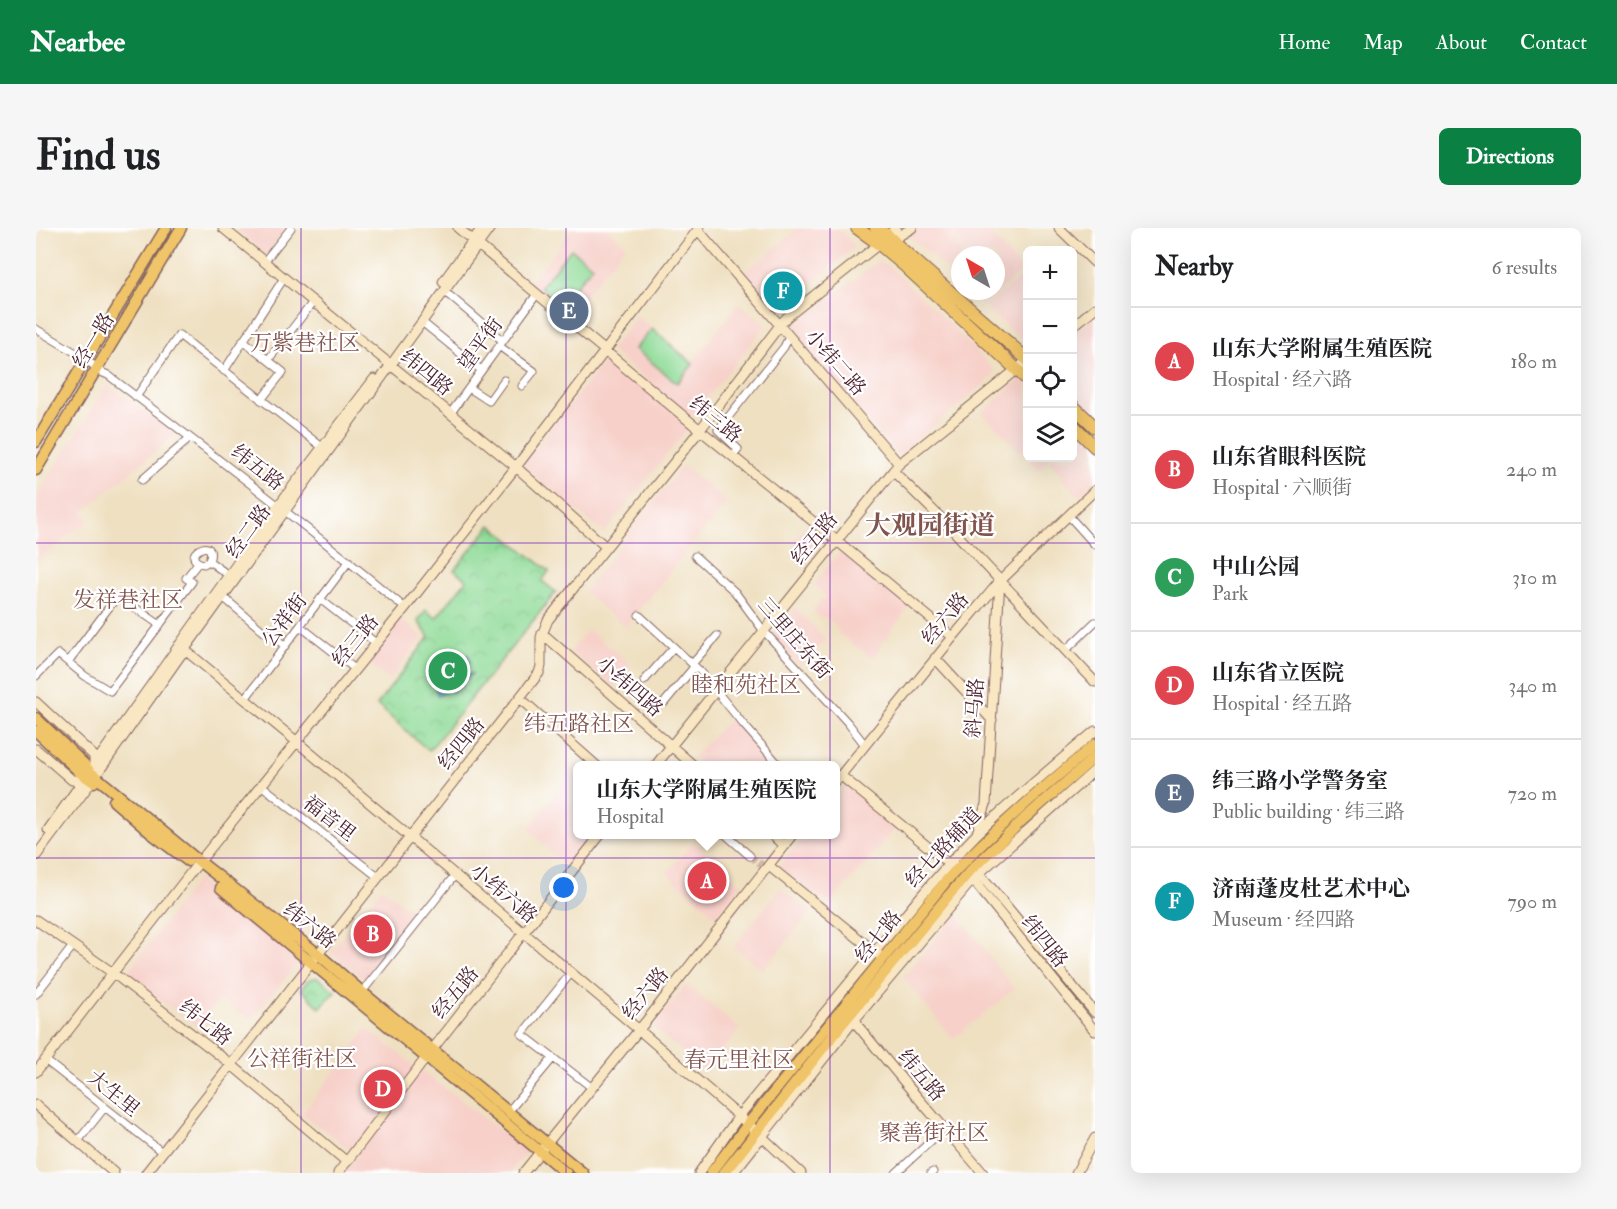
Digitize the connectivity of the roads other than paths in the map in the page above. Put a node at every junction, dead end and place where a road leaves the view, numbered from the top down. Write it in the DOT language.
graph roads {
  1 [pos="166,228"];
  2 [pos="181,228"];
  3 [pos="223,228"];
  4 [pos="291,228"];
  5 [pos="458,228"];
  6 [pos="482,228"];
  7 [pos="490,228"];
  8 [pos="857,228"];
  9 [pos="876,228"];
  10 [pos="912,228"];
  11 [pos="1059,228"];
  12 [pos="698,229"];
  13 [pos="888,239"];
  14 [pos="476,242"];
  15 [pos="264,262"];
  16 [pos="1095,263"];
  17 [pos="284,278"];
  18 [pos="443,292"];
  19 [pos="537,294"];
  20 [pos="313,302"];
  21 [pos="1095,308"];
  22 [pos="422,322"];
  23 [pos="1077,323"];
  24 [pos="780,325"];
  25 [pos="36,329"];
  26 [pos="789,337"];
  27 [pos="243,340"];
  28 [pos="501,344"];
  29 [pos="604,350"];
  30 [pos="1023,357"];
  31 [pos="86,359"];
  32 [pos="268,360"];
  33 [pos="388,364"];
  34 [pos="1023,364"];
  35 [pos="97,367"];
  36 [pos="1017,369"];
  37 [pos="481,370"];
  38 [pos="224,371"];
  39 [pos="1023,375"];
  40 [pos="504,380"];
  41 [pos="522,386"];
  42 [pos="468,388"];
  43 [pos="136,397"];
  44 [pos="261,400"];
  45 [pos="1075,408"];
  46 [pos="450,414"];
  47 [pos="1095,427"];
  48 [pos="1077,429"];
  49 [pos="700,430"];
  50 [pos="190,438"];
  51 [pos="36,442"];
  52 [pos="322,447"];
  53 [pos="1095,447"];
  54 [pos="732,456"];
  55 [pos="516,467"];
  56 [pos="896,467"];
  57 [pos="36,470"];
  58 [pos="142,480"];
  59 [pos="1095,490"];
  60 [pos="281,509"];
  61 [pos="1069,516"];
  62 [pos="836,540"];
  63 [pos="1095,545"];
  64 [pos="606,547"];
  65 [pos="695,556"];
  66 [pos="209,561"];
  67 [pos="349,561"];
  68 [pos="198,562"];
  69 [pos="232,577"];
  70 [pos="1000,581"];
  71 [pos="223,597"];
  72 [pos="320,599"];
  73 [pos="405,608"];
  74 [pos="639,615"];
  75 [pos="1095,622"];
  76 [pos="160,625"];
  77 [pos="300,626"];
  78 [pos="763,630"];
  79 [pos="542,633"];
  80 [pos="717,636"];
  81 [pos="953,637"];
  82 [pos="376,643"];
  83 [pos="285,646"];
  84 [pos="182,647"];
  85 [pos="673,648"];
  86 [pos="1066,650"];
  87 [pos="935,658"];
  88 [pos="68,662"];
  89 [pos="693,666"];
  90 [pos="355,669"];
  91 [pos="36,676"];
  92 [pos="644,681"];
  93 [pos="1095,682"];
  94 [pos="714,690"];
  95 [pos="520,698"];
  96 [pos="245,699"];
  97 [pos="36,702"];
  98 [pos="664,703"];
  99 [pos="36,718"];
  100 [pos="992,720"];
  101 [pos="36,731"];
  102 [pos="1095,731"];
  103 [pos="296,741"];
  104 [pos="1095,744"];
  105 [pos="671,745"];
  106 [pos="866,745"];
  107 [pos="36,749"];
  108 [pos="1095,757"];
  109 [pos="592,761"];
  110 [pos="658,761"];
  111 [pos="689,761"];
  112 [pos="776,761"];
  113 [pos="1095,770"];
  114 [pos="88,773"];
  115 [pos="840,776"];
  116 [pos="840,780"];
  117 [pos="261,785"];
  118 [pos="977,835"];
  119 [pos="409,836"];
  120 [pos="597,839"];
  121 [pos="731,839"];
  122 [pos="776,839"];
  123 [pos="789,839"];
  124 [pos="784,846"];
  125 [pos="36,847"];
  126 [pos="36,856"];
  127 [pos="750,856"];
  128 [pos="198,864"];
  129 [pos="949,864"];
  130 [pos="766,867"];
  131 [pos="972,871"];
  132 [pos="455,875"];
  133 [pos="378,877"];
  134 [pos="36,920"];
  135 [pos="524,934"];
  136 [pos="73,946"];
  137 [pos="879,955"];
  138 [pos="315,958"];
  139 [pos="113,973"];
  140 [pos="571,973"];
  141 [pos="362,992"];
  142 [pos="36,994"];
  143 [pos="1095,1013"];
  144 [pos="852,1020"];
  145 [pos="638,1029"];
  146 [pos="1095,1031"];
  147 [pos="429,1054"];
  148 [pos="553,1058"];
  149 [pos="45,1060"];
  150 [pos="232,1065"];
  151 [pos="36,1072"];
  152 [pos="591,1087"];
  153 [pos="36,1105"];
  154 [pos="105,1107"];
  155 [pos="508,1112"];
  156 [pos="739,1116"];
  157 [pos="944,1129"];
  158 [pos="755,1130"];
  159 [pos="1095,1138"];
  160 [pos="78,1141"];
  161 [pos="544,1147"];
  162 [pos="162,1152"];
  163 [pos="347,1162"];
  164 [pos="114,1173"];
  165 [pos="146,1173"];
  166 [pos="338,1173"];
  167 [pos="523,1173"];
  168 [pos="566,1173"];
  169 [pos="583,1173"];
  170 [pos="699,1173"];
  171 [pos="711,1173"];
  172 [pos="724,1173"];
  173 [pos="733,1173"];
  174 [pos="801,1173"];
  175 [pos="896,1173"];
  176 [pos="983,1173"];
  177 [pos="1076,1173"];
  1 -- 31 [label="main road, 经一路"];
  2 -- 35 [label="main road, 经一路"];
  3 -- 15 [label="street, 纬四路"];
  4 -- 15 [label="street"];
  5 -- 14 [label="street, 纬三路"];
  6 -- 14 [label="street, 经二路"];
  7 -- 14 [label="street, 经二路"];
  8 -- 13 [label="highway"];
  9 -- 13 [label="highway"];
  10 -- 13 [label="street"];
  11 -- 16 [label="street"];
  12 -- 24 [label="street, 小纬二路"];
  12 -- 29 [label="street, 经三路"];
  13 -- 24 [label="street"];
  13 -- 30 [label="highway"];
  13 -- 36 [label="highway"];
  14 -- 18 [label="street, 经二路"];
  14 -- 19 [label="street, 纬三路"];
  14 -- 33 [label="street, 经二路"];
  15 -- 17 [label="street, 纬四路"];
  17 -- 20 [label="street, 纬四路"];
  17 -- 27 [label="street"];
  18 -- 22 [label="street, 经二路"];
  18 -- 28 [label="street"];
  19 -- 28 [label="street, 望平街"];
  19 -- 29 [label="street, 纬三路"];
  20 -- 32 [label="street"];
  20 -- 33 [label="street, 纬四路"];
  21 -- 23 [label="street"];
  22 -- 33 [label="street, 经二路"];
  22 -- 37 [label="street"];
  24 -- 26 [label="street, 小纬二路"];
  24 -- 49 [label="street"];
  25 -- 31 [label="street, 纬五路"];
  26 -- 54 [label="street"];
  26 -- 56 [label="street, 小纬二路"];
  27 -- 32 [label="street"];
  27 -- 38 [label="street"];
  28 -- 37 [label="street, 望平街"];
  28 -- 41 [label="street"];
  29 -- 49 [label="street, 纬三路"];
  29 -- 55 [label="street, 经三路"];
  31 -- 35 [label="street, 纬五路"];
  31 -- 51 [label="main road, 经一路"];
  32 -- 44 [label="street"];
  33 -- 46 [label="street, 纬四路"];
  33 -- 52 [label="street, 经二路"];
  33 -- 60 [label="street, 经二路"];
  34 -- 36 [label="street, 经五路"];
  35 -- 43 [label="street, 纬五路"];
  35 -- 57 [label="main road, 经一路"];
  36 -- 39 [label="highway"];
  36 -- 56 [label="street, 经五路"];
  37 -- 42 [label="street, 望平街"];
  38 -- 43 [label="street"];
  38 -- 44 [label="street"];
  40 -- 42 [label="street"];
  42 -- 46 [label="street, 望平街"];
  43 -- 50 [label="street, 纬五路"];
  44 -- 52 [label="street"];
  45 -- 47 [label="highway"];
  46 -- 55 [label="street, 纬四路"];
  48 -- 53 [label="highway"];
  49 -- 54 [label="street, 纬三路"];
  49 -- 64 [label="street"];
  50 -- 58 [label="street"];
  50 -- 60 [label="street, 纬五路"];
  52 -- 60 [label="street, 经二路"];
  54 -- 62 [label="street, 纬三路"];
  55 -- 64 [label="street, 纬四路"];
  55 -- 73 [label="street, 经三路"];
  56 -- 62 [label="street, 经五路"];
  56 -- 70 [label="street, 小纬二路"];
  59 -- 61 [label="street, 经六路"];
  60 -- 67 [label="street, 纬五路"];
  60 -- 69 [label="street, 经二路"];
  61 -- 63 [label="street"];
  61 -- 70 [label="street, 经六路"];
  62 -- 78 [label="street, 经五路"];
  62 -- 81 [label="street, 纬三路"];
  64 -- 79 [label="street"];
  65 -- 78 [label="street, 三里庄东街"];
  66 -- 68 [label="street"];
  66 -- 68 [label="street"];
  66 -- 69 [label="street"];
  67 -- 72 [label="street, 公祥街"];
  67 -- 73 [label="street, 纬五路"];
  68 -- 76 [label="street"];
  69 -- 71 [label="street, 经二路"];
  69 -- 84 [label="street, 经二路"];
  70 -- 81 [label="street, 经六路"];
  70 -- 86 [label="street, 小纬二路"];
  70 -- 100 [label="street, 斜马路"];
  71 -- 83 [label="street"];
  71 -- 84 [label="street, 经二路"];
  72 -- 77 [label="street, 公祥街"];
  72 -- 82 [label="street"];
  73 -- 82 [label="street, 经三路"];
  74 -- 85 [label="street"];
  75 -- 86 [label="street"];
  76 -- 88 [label="street"];
  76 -- 88 [label="street"];
  77 -- 83 [label="street, 公祥街"];
  77 -- 90 [label="street"];
  78 -- 94 [label="street, 经五路"];
  78 -- 106 [label="street, 三里庄东街"];
  79 -- 95 [label="street, 经四路"];
  79 -- 105 [label="street, 小纬四路"];
  80 -- 89 [label="street"];
  81 -- 87 [label="street, 经六路"];
  82 -- 90 [label="street, 经三路"];
  83 -- 96 [label="street, 公祥街"];
  84 -- 96 [label="street, 小纬六路"];
  84 -- 114 [label="street, 经二路"];
  85 -- 89 [label="street"];
  85 -- 92 [label="street"];
  86 -- 93 [label="street, 小纬二路"];
  87 -- 100 [label="street"];
  87 -- 106 [label="street, 经六路"];
  88 -- 91 [label="street"];
  89 -- 94 [label="street"];
  89 -- 98 [label="street"];
  90 -- 103 [label="street, 经三路"];
  94 -- 105 [label="street, 经五路"];
  94 -- 112 [label="street"];
  95 -- 109 [label="street"];
  95 -- 119 [label="street, 经四路"];
  96 -- 103 [label="street, 小纬六路"];
  97 -- 114 [label="street, 纬六路"];
  99 -- 114 [label="main road"];
  100 -- 118 [label="street, 斜马路"];
  101 -- 114 [label="main road"];
  102 -- 118 [label="street, 经七路辅道"];
  103 -- 117 [label="street, 经三路"];
  103 -- 119 [label="street, 小纬六路"];
  104 -- 131 [label="main road, 经七路"];
  105 -- 110 [label="street, 经五路"];
  105 -- 111 [label="street, 小纬四路"];
  106 -- 115 [label="street, 经六路"];
  107 -- 114 [label="street, 纬六路"];
  108 -- 131 [label="main road, 经七路"];
  113 -- 131 [label="street"];
  114 -- 125 [label="street, 经二路"];
  114 -- 126 [label="street, 经二路"];
  114 -- 128 [label="main road, 纬六路"];
  116 -- 129 [label="street"];
  117 -- 128 [label="street, 经三路"];
  117 -- 133 [label="street, 福音里"];
  118 -- 129 [label="street, 经七路辅道"];
  119 -- 132 [label="street, 小纬六路"];
  119 -- 133 [label="street, 经四路"];
  120 -- 135 [label="street, 经五路"];
  121 -- 127 [label="street"];
  122 -- 124 [label="street"];
  123 -- 124 [label="street, 经六路"];
  124 -- 130 [label="street, 经六路"];
  128 -- 138 [label="main road, 纬六路"];
  128 -- 139 [label="street, 经三路"];
  129 -- 131 [label="street"];
  129 -- 137 [label="street, 经七路辅道"];
  130 -- 137 [label="street"];
  130 -- 145 [label="street, 经六路"];
  131 -- 137 [label="main road, 经七路"];
  131 -- 143 [label="street, 纬四路"];
  131 -- 144 [label="main road, 经七路"];
  131 -- 146 [label="street, 纬四路"];
  132 -- 135 [label="street, 小纬六路"];
  132 -- 141 [label="street"];
  133 -- 138 [label="street, 经四路"];
  134 -- 136 [label="street, 纬七路"];
  135 -- 140 [label="street, 小纬六路"];
  135 -- 147 [label="street, 经五路"];
  136 -- 139 [label="street, 纬七路"];
  136 -- 142 [label="street"];
  137 -- 156 [label="street, 经七路辅道"];
  137 -- 158 [label="main road, 经七路"];
  138 -- 141 [label="main road, 纬六路"];
  138 -- 147 [label="main road, 纬六路"];
  138 -- 150 [label="street, 经四路"];
  139 -- 149 [label="street, 经三路"];
  139 -- 150 [label="street, 纬七路"];
  140 -- 145 [label="street, 小纬六路"];
  140 -- 148 [label="street"];
  141 -- 147 [label="main road, 纬六路"];
  144 -- 157 [label="street, 纬五路"];
  144 -- 158 [label="main road, 经七路"];
  145 -- 152 [label="street, 经六路"];
  145 -- 156 [label="street, 小纬六路"];
  147 -- 155 [label="main road, 纬六路"];
  147 -- 161 [label="main road, 纬六路"];
  147 -- 163 [label="street, 经五路"];
  148 -- 152 [label="street"];
  148 -- 155 [label="street"];
  149 -- 151 [label="street, 经三路"];
  149 -- 154 [label="street, 大生里"];
  150 -- 162 [label="street, 经四路"];
  150 -- 163 [label="street, 纬七路"];
  152 -- 161 [label="street, 经六路"];
  153 -- 160 [label="street"];
  154 -- 160 [label="street"];
  154 -- 162 [label="street, 大生里"];
  155 -- 161 [label="main road, 纬六路"];
  156 -- 158 [label="street, 小纬六路"];
  156 -- 170 [label="street, 经七路辅道"];
  157 -- 175 [label="street"];
  157 -- 176 [label="street, 纬五路"];
  158 -- 171 [label="main road, 经七路"];
  158 -- 172 [label="main road, 经七路"];
  158 -- 173 [label="street"];
  158 -- 174 [label="street, 小纬六路"];
  159 -- 177 [label="street"];
  160 -- 164 [label="street"];
  161 -- 167 [label="street, 经六路"];
  161 -- 168 [label="main road, 纬六路"];
  161 -- 169 [label="main road, 纬六路"];
  162 -- 165 [label="street, 经四路"];
  163 -- 166 [label="street, 经五路"];
}
